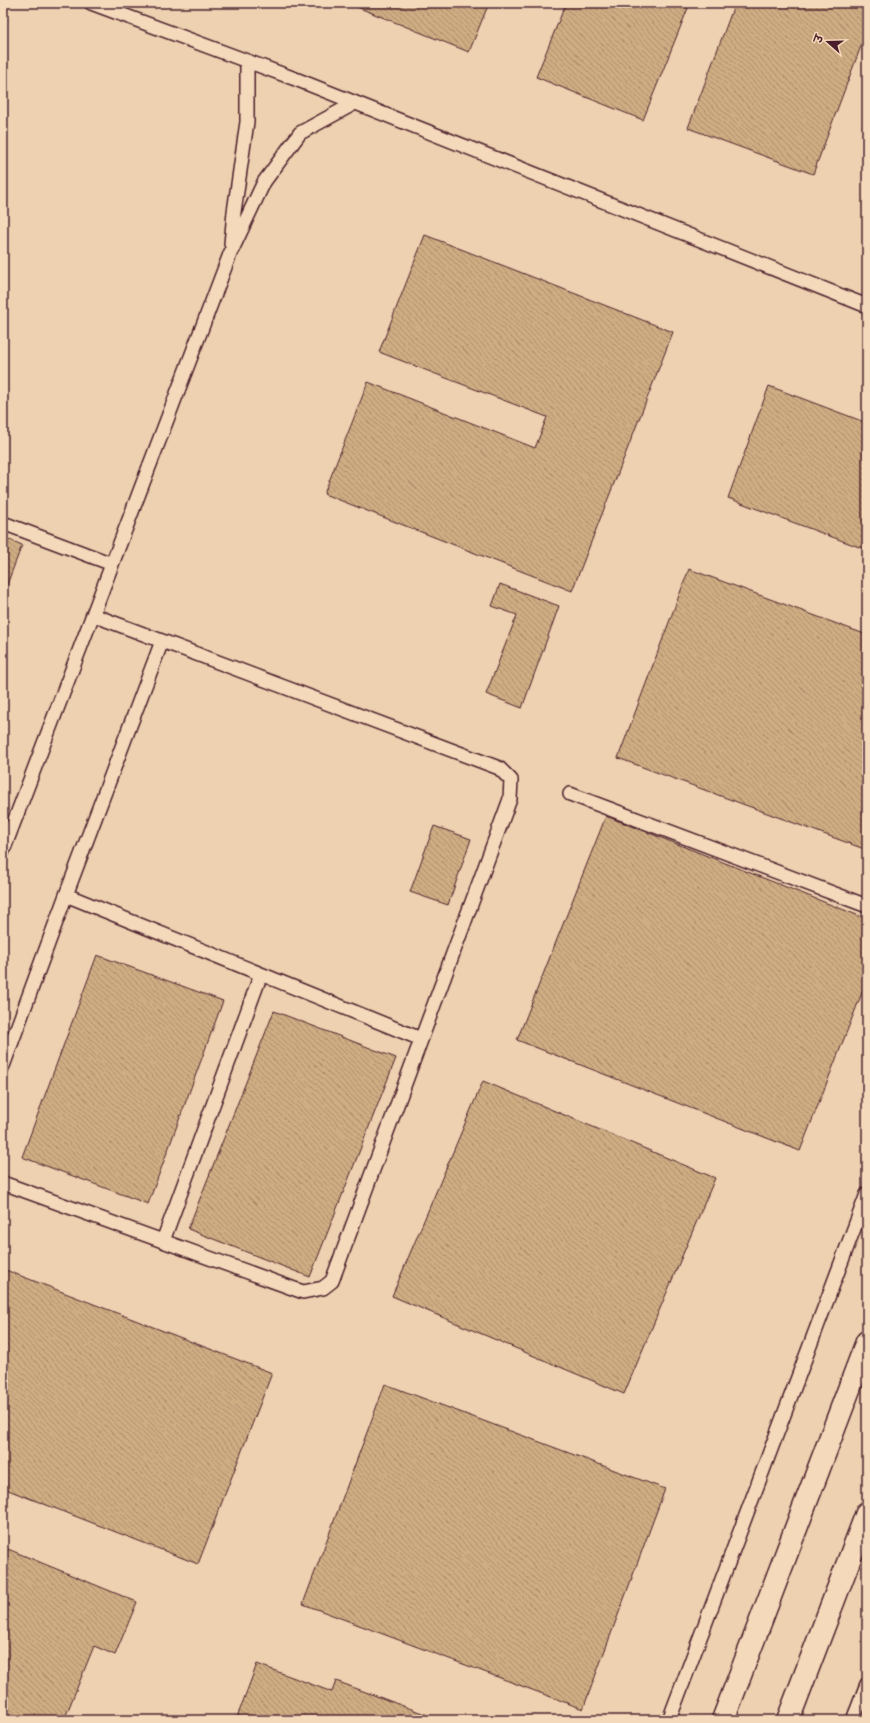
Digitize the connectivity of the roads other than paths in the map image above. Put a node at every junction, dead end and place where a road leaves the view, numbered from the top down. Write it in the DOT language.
graph roads {
  1 [pos="91,3"];
  2 [pos="247,61"];
  3 [pos="355,103"];
  4 [pos="230,254"];
  5 [pos="867,306"];
  6 [pos="3,523"];
  7 [pos="112,564"];
  8 [pos="93,615"];
  9 [pos="162,641"];
  10 [pos="570,794"];
  11 [pos="3,851"];
  12 [pos="66,895"];
  13 [pos="867,906"];
  14 [pos="261,974"];
  15 [pos="421,1039"];
  16 [pos="3,1066"];
  17 [pos="3,1183"];
  18 [pos="867,1194"];
  19 [pos="163,1241"];
  20 [pos="867,1342"];
  21 [pos="867,1513"];
  22 [pos="867,1684"];
  23 [pos="669,1720"];
  24 [pos="723,1720"];
  25 [pos="788,1720"];
  26 [pos="853,1720"];
  1 -- 2 [label="lane"];
  2 -- 3 [label="lane"];
  2 -- 4 [label="lane"];
  3 -- 4 [label="lane"];
  3 -- 5 [label="lane"];
  4 -- 7 [label="lane"];
  6 -- 7 [label="lane"];
  7 -- 8 [label="lane"];
  8 -- 9 [label="lane"];
  8 -- 11 [label="lane"];
  9 -- 12 [label="lane"];
  9 -- 15 [label="lane"];
  10 -- 13 [label="lane"];
  12 -- 14 [label="lane"];
  12 -- 16 [label="lane"];
  14 -- 15 [label="lane"];
  14 -- 19 [label="lane"];
  15 -- 19 [label="lane"];
  17 -- 19 [label="lane"];
  18 -- 23 [label="lane"];
  20 -- 24 [label="street"];
  21 -- 25 [label="street"];
  22 -- 26 [label="lane"];
}
